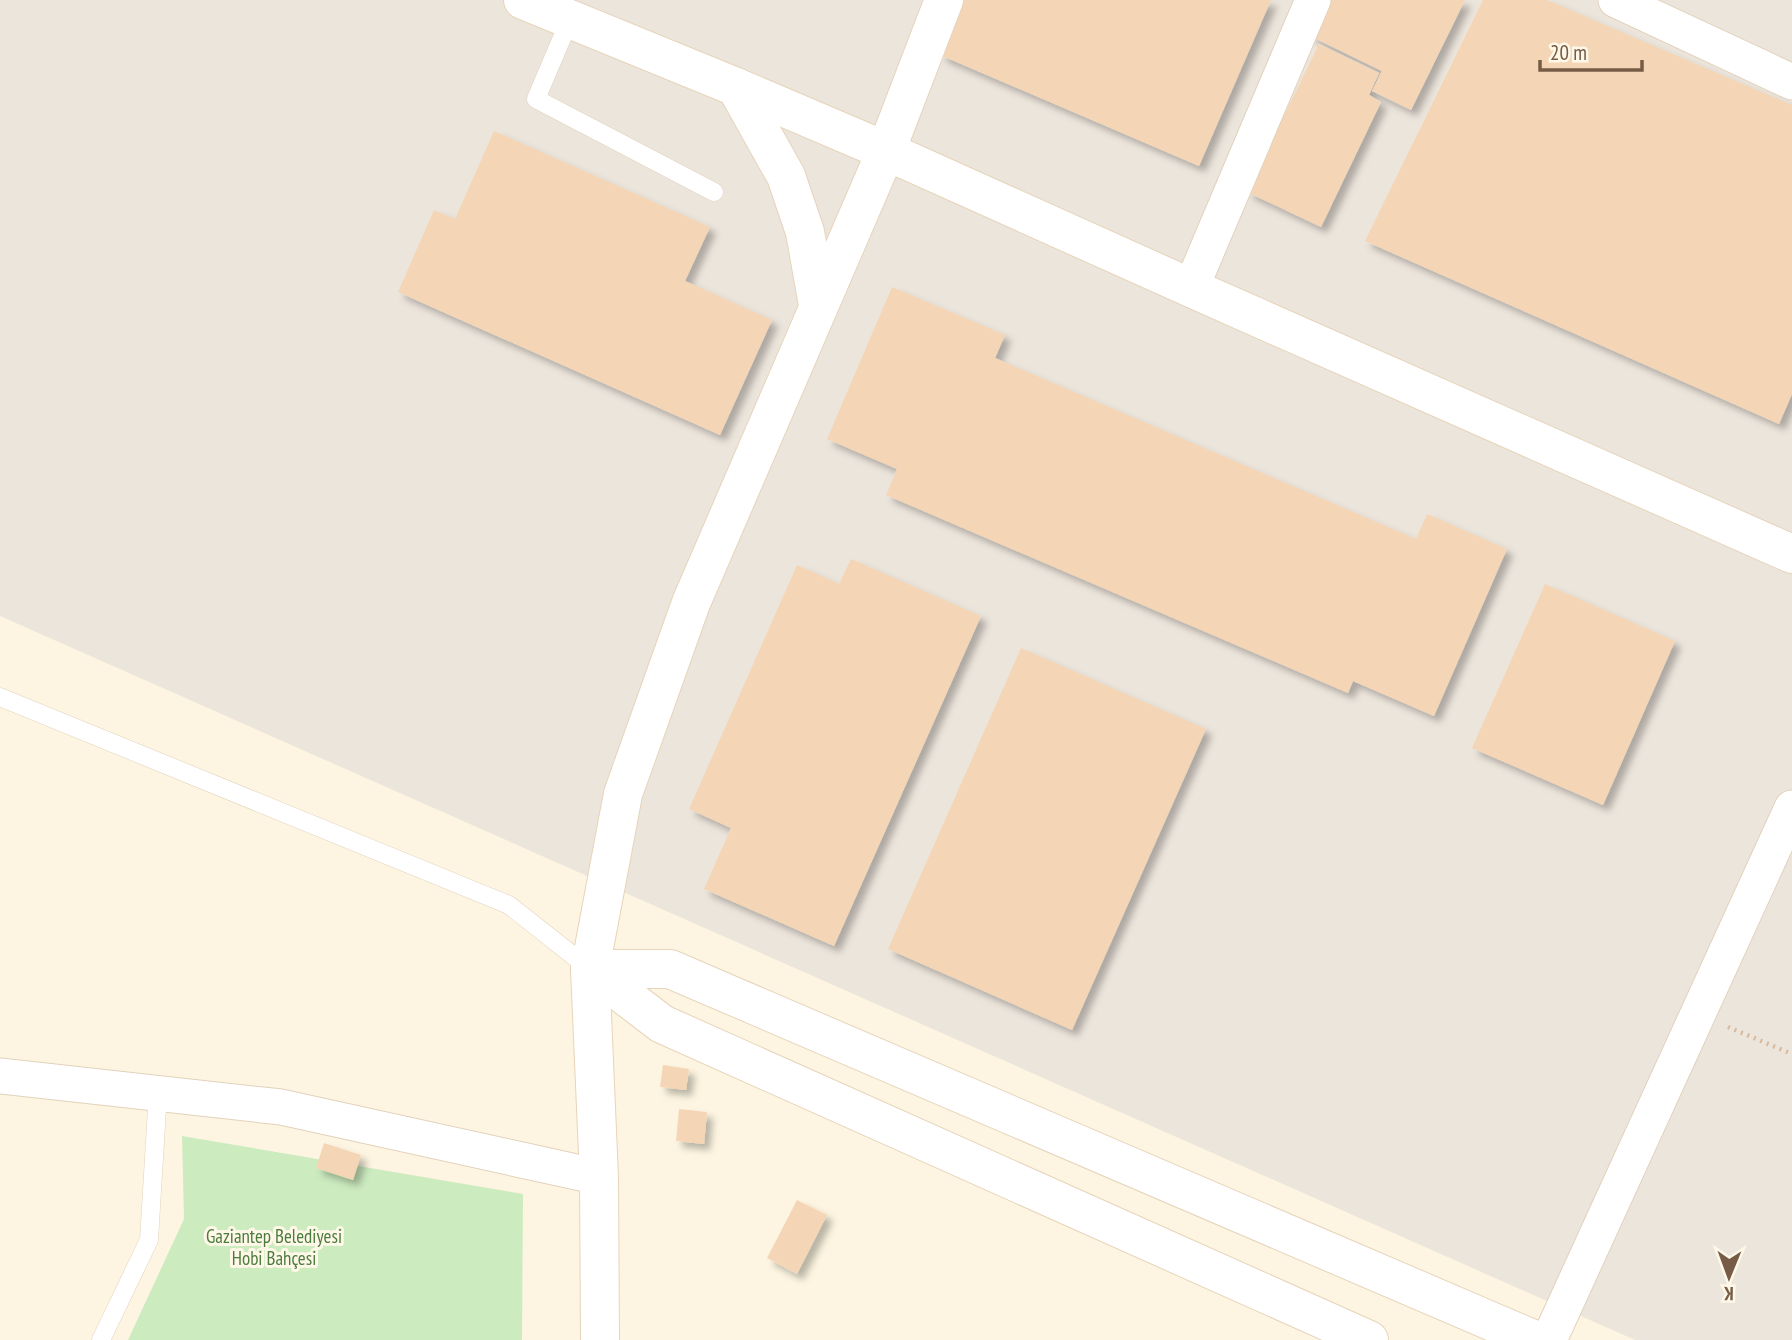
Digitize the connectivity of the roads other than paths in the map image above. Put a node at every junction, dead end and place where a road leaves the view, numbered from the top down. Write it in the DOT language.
graph roads {
  1 [pos="523,0"];
  2 [pos="944,0"];
  3 [pos="1313,0"];
  4 [pos="1616,0"];
  5 [pos="570,19"];
  6 [pos="1792,82"];
  7 [pos="736,86"];
  8 [pos="886,151"];
  9 [pos="713,192"];
  10 [pos="1191,288"];
  11 [pos="818,305"];
  12 [pos="1792,554"];
  13 [pos="0,697"];
  14 [pos="1792,808"];
  15 [pos="590,969"];
  16 [pos="0,1076"];
  17 [pos="158,1092"];
  18 [pos="599,1177"];
  19 [pos="101,1340"];
  20 [pos="600,1340"];
  21 [pos="1369,1340"];
  22 [pos="1535,1340"];
  23 [pos="1549,1340"];
  1 -- 5 [label="street"];
  2 -- 8 [label="street"];
  3 -- 10 [label="street"];
  4 -- 6 [label="street"];
  5 -- 7 [label="street"];
  5 -- 9 [label="lane"];
  7 -- 8 [label="street"];
  7 -- 11 [label="street"];
  8 -- 10 [label="street"];
  8 -- 11 [label="street"];
  10 -- 12 [label="street"];
  11 -- 15 [label="street"];
  13 -- 15 [label="lane"];
  14 -- 23 [label="street"];
  15 -- 18 [label="street"];
  15 -- 21 [label="street"];
  15 -- 22 [label="street"];
  16 -- 17 [label="street"];
  17 -- 18 [label="street"];
  17 -- 19 [label="lane"];
  18 -- 20 [label="street"];
}
